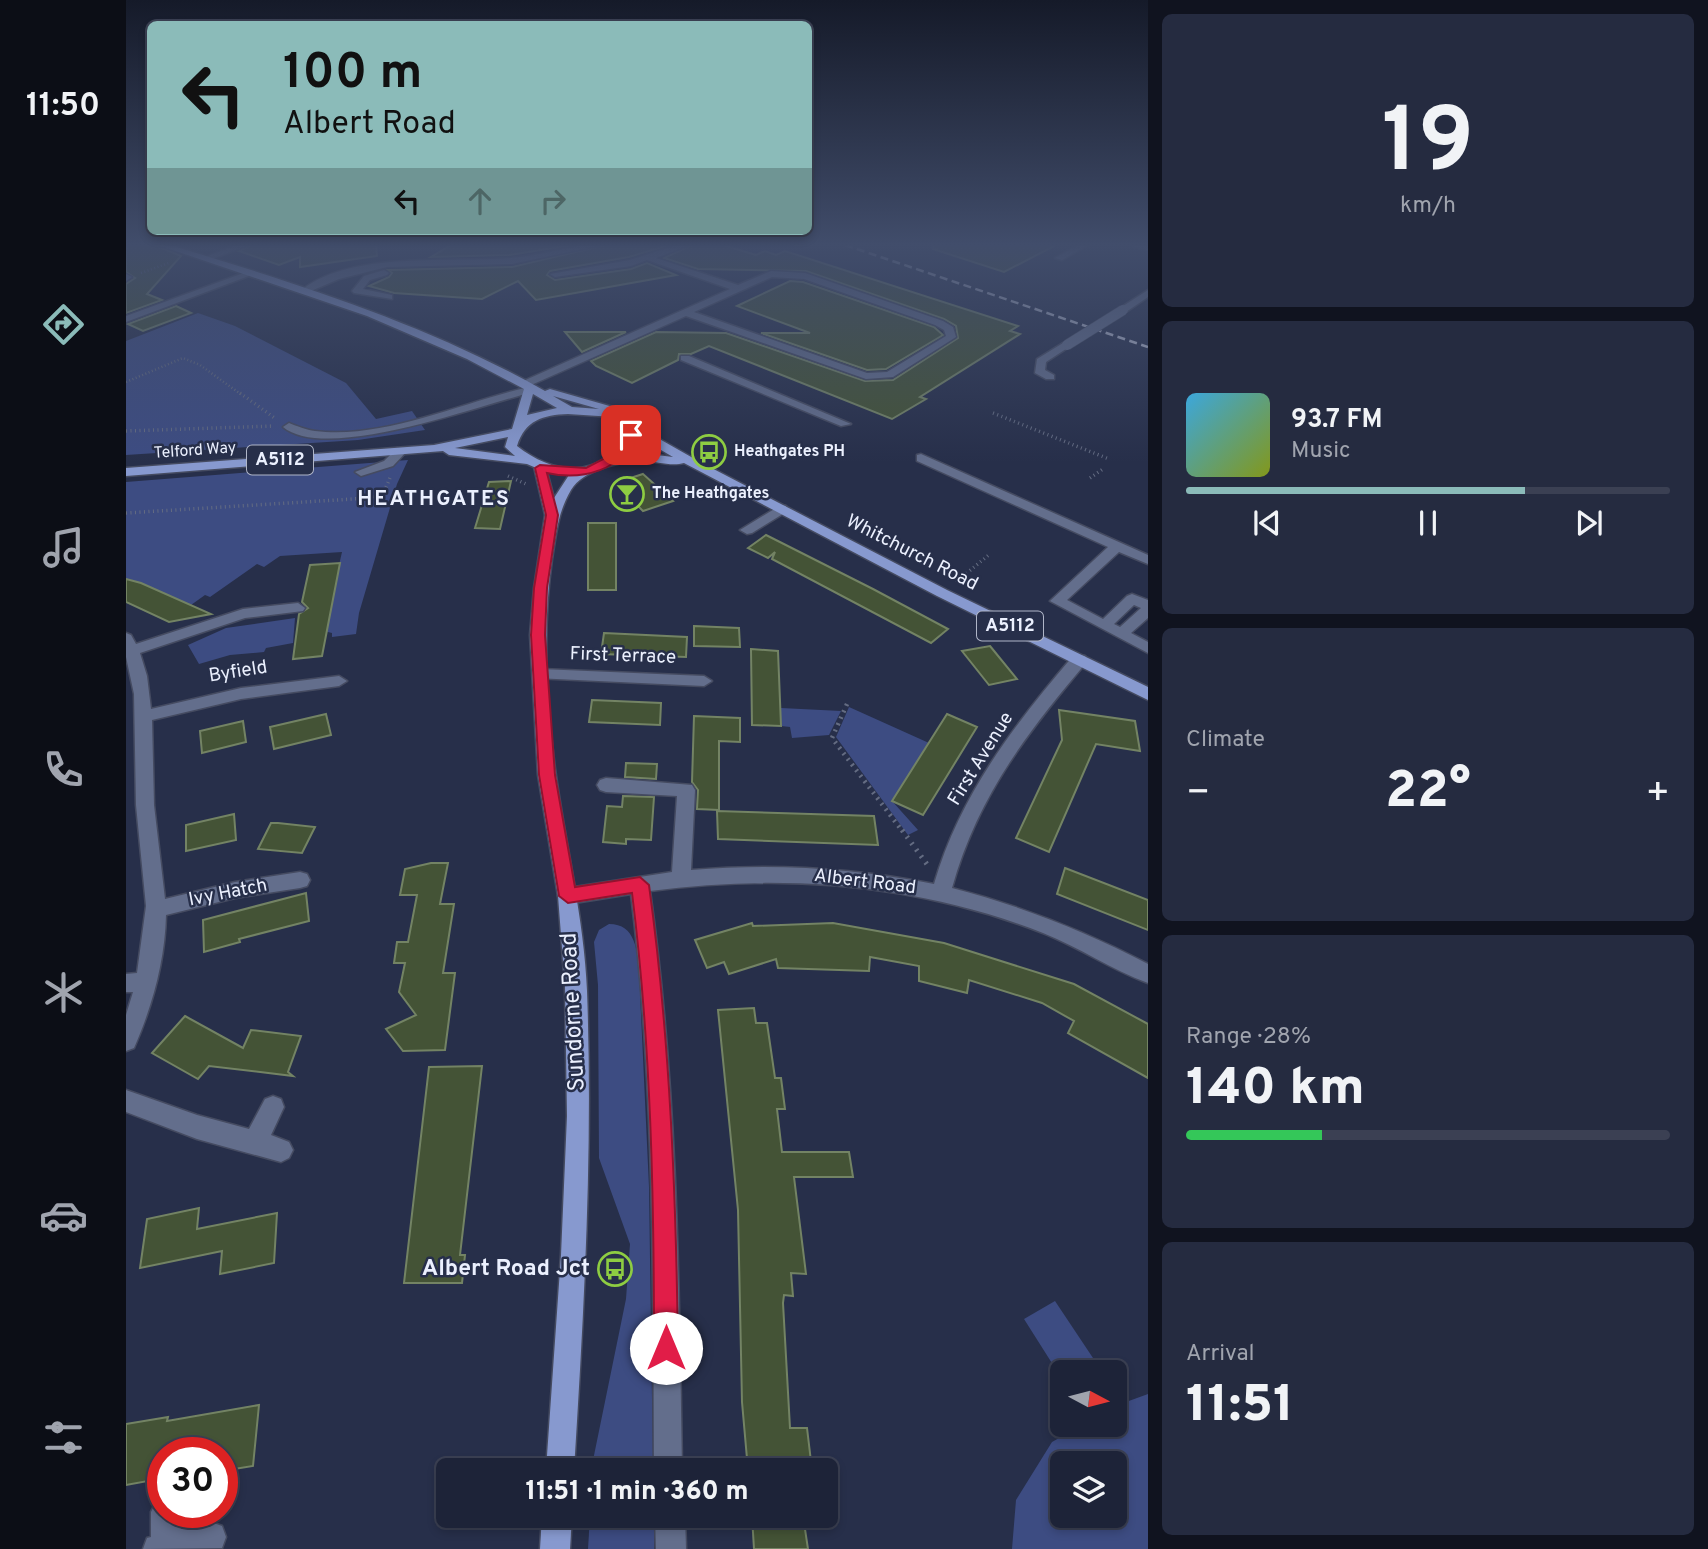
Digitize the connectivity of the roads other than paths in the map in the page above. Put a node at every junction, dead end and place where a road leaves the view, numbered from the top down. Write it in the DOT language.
graph roads {
  1 [pos="381,317"];
  2 [pos="674,317"];
  3 [pos="700,317"];
  4 [pos="923,317"];
  5 [pos="1111,317"];
  6 [pos="685,358"];
  7 [pos="1051,377"];
  8 [pos="528,386"];
  9 [pos="569,410"];
  10 [pos="615,414"];
  11 [pos="845,424"];
  12 [pos="289,427"];
  13 [pos="630,427"];
  14 [pos="515,429"];
  15 [pos="434,449"];
  16 [pos="401,451"];
  17 [pos="921,458"];
  18 [pos="525,461"];
  19 [pos="606,464"];
  20 [pos="696,465"];
  21 [pos="540,468"];
  22 [pos="126,471"];
  23 [pos="361,472"];
  24 [pos="579,472"];
  25 [pos="781,509"];
  26 [pos="552,515"];
  27 [pos="747,530"];
  28 [pos="1117,546"];
  29 [pos="1148,560"];
  30 [pos="298,608"];
  31 [pos="1148,608"];
  32 [pos="1105,625"];
  33 [pos="1121,634"];
  34 [pos="129,645"];
  35 [pos="1147,647"];
  36 [pos="1079,660"];
  37 [pos="541,674"];
  38 [pos="339,681"];
  39 [pos="704,681"];
  40 [pos="1148,694"];
  41 [pos="146,716"];
  42 [pos="606,785"];
  43 [pos="300,880"];
  44 [pos="681,880"];
  45 [pos="943,884"];
  46 [pos="640,885"];
  47 [pos="568,896"];
  48 [pos="156,909"];
  49 [pos="1148,974"];
  50 [pos="136,983"];
  51 [pos="126,1041"];
  52 [pos="126,1101"];
  53 [pos="273,1107"];
  54 [pos="256,1142"];
  55 [pos="281,1150"];
  56 [pos="561,1458"];
  57 [pos="668,1458"];
  58 [pos="164,1528"];
  59 [pos="556,1528"];
  60 [pos="670,1528"];
  61 [pos="211,1537"];
  62 [pos="162,1548"];
  63 [pos="555,1549"];
  64 [pos="671,1549"];
  1 -- 8 [label="main road"];
  2 -- 8 [label="street"];
  3 -- 4 [label="street"];
  5 -- 7 [label="street, bridge"];
  6 -- 11 [label="street"];
  8 -- 9 [label="main road"];
  8 -- 10 [label="main road"];
  8 -- 12 [label="street"];
  8 -- 14 [label="main road"];
  9 -- 10 [label="main road, A5112"];
  9 -- 14 [label="main road, A5112"];
  10 -- 13 [label="main road, A5112"];
  13 -- 19 [label="main road"];
  13 -- 20 [label="main road, Whitchurch Road / A5112"];
  14 -- 15 [label="main road, Telford Way / A5112"];
  14 -- 18 [label="main road"];
  15 -- 16 [label="main road, Telford Way / A5112"];
  15 -- 18 [label="main road, Telford Way / A5112"];
  16 -- 22 [label="main road, Telford Way / A5112"];
  16 -- 23 [label="street"];
  17 -- 28 [label="street"];
  18 -- 21 [label="main road, A5112"];
  19 -- 20 [label="main road, Whitchurch Road / A5112"];
  19 -- 24 [label="main road, A5112"];
  20 -- 25 [label="main road, Whitchurch Road / A5112"];
  21 -- 24 [label="main road, A5112"];
  21 -- 26 [label="main road, Sundorne Road"];
  24 -- 26 [label="main road, Sundorne Road"];
  25 -- 27 [label="street"];
  25 -- 36 [label="main road, Whitchurch Road / A5112"];
  26 -- 37 [label="main road, Sundorne Road"];
  28 -- 29 [label="street"];
  28 -- 32 [label="street"];
  30 -- 34 [label="street"];
  31 -- 32 [label="street"];
  31 -- 33 [label="street"];
  32 -- 33 [label="street"];
  33 -- 35 [label="street"];
  34 -- 41 [label="street"];
  36 -- 40 [label="main road, Whitchurch Road / A5112"];
  36 -- 45 [label="street, First Avenue"];
  37 -- 39 [label="street, First Terrace"];
  37 -- 47 [label="main road, Sundorne Road"];
  38 -- 41 [label="street, Byfield"];
  41 -- 48 [label="street"];
  42 -- 44 [label="street"];
  43 -- 48 [label="street, Ivy Hatch"];
  44 -- 45 [label="street, Albert Road"];
  44 -- 46 [label="street, Albert Road"];
  45 -- 49 [label="street, Albert Road"];
  46 -- 47 [label="street, Albert Road"];
  46 -- 57 [label="street"];
  47 -- 56 [label="main road, Sundorne Road"];
  48 -- 50 [label="street"];
  50 -- 51 [label="street"];
  52 -- 54 [label="street"];
  53 -- 54 [label="street"];
  54 -- 55 [label="street"];
  58 -- 62 [label="street"];
  59 -- 63 [label="main road"];
  60 -- 64 [label="street"];
  61 -- 62 [label="street"];
}
